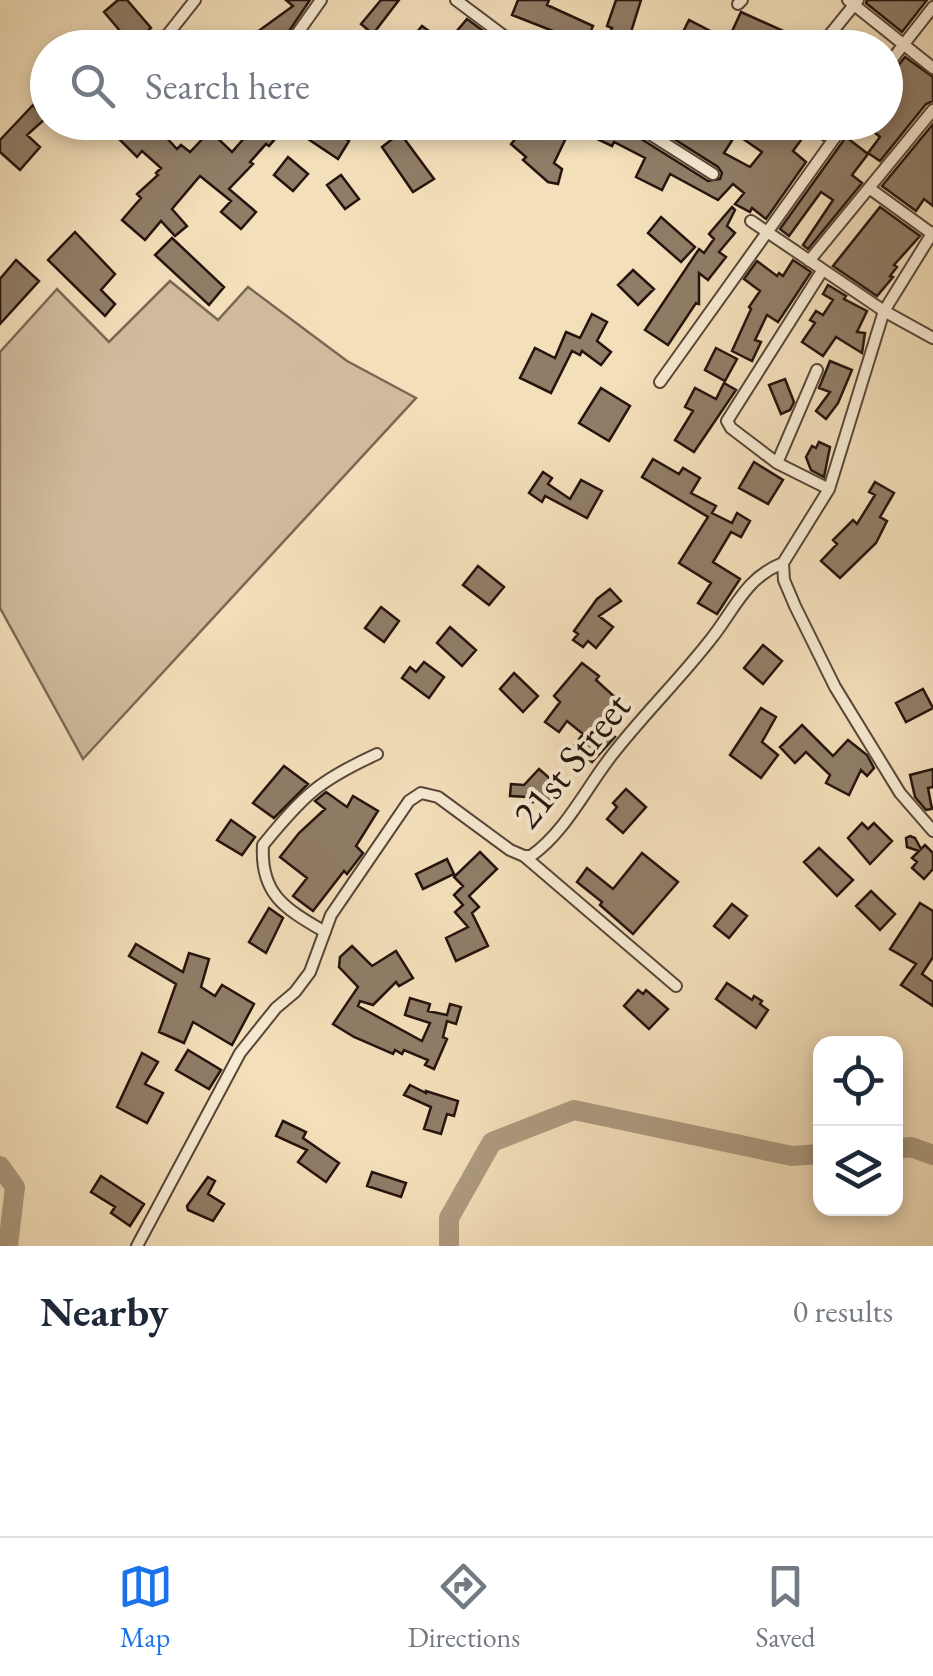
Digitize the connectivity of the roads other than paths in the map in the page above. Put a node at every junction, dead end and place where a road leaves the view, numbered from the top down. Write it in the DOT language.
graph roads {
  1 [pos="195,0"];
  2 [pos="321,0"];
  3 [pos="456,0"];
  4 [pos="854,2"];
  5 [pos="933,7"];
  6 [pos="171,30"];
  7 [pos="299,30"];
  8 [pos="496,30"];
  9 [pos="833,30"];
  10 [pos="888,30"];
  11 [pos="903,42"];
  12 [pos="933,68"];
  13 [pos="933,110"];
  14 [pos="659,140"];
  15 [pos="833,140"];
  16 [pos="713,174"];
  17 [pos="870,188"];
  18 [pos="752,221"];
  19 [pos="767,232"];
  20 [pos="932,232"];
  21 [pos="929,248"];
  22 [pos="809,261"];
  23 [pos="822,272"];
  24 [pos="884,311"];
  25 [pos="933,338"];
  26 [pos="817,370"];
  27 [pos="660,382"];
  28 [pos="777,463"];
  29 [pos="829,489"];
  30 [pos="783,563"];
  31 [pos="377,754"];
  32 [pos="933,830"];
  33 [pos="524,856"];
  34 [pos="325,932"];
  35 [pos="676,986"];
  36 [pos="137,1246"];
  1 -- 6 [label="street"];
  2 -- 7 [label="street"];
  3 -- 8 [label="street"];
  4 -- 9 [label="street"];
  4 -- 10 [label="street"];
  5 -- 11 [label="street"];
  11 -- 12 [label="street"];
  13 -- 17 [label="street"];
  14 -- 16 [label="street"];
  15 -- 19 [label="street"];
  17 -- 20 [label="street"];
  17 -- 22 [label="street"];
  18 -- 19 [label="street"];
  19 -- 22 [label="street"];
  19 -- 27 [label="street"];
  20 -- 21 [label="street"];
  21 -- 24 [label="street"];
  22 -- 23 [label="street"];
  23 -- 24 [label="street"];
  23 -- 28 [label="street"];
  24 -- 25 [label="street"];
  24 -- 29 [label="street"];
  26 -- 28 [label="street"];
  28 -- 29 [label="street"];
  29 -- 30 [label="street"];
  30 -- 32 [label="street"];
  30 -- 33 [label="street, 21st Street"];
  31 -- 34 [label="street"];
  33 -- 34 [label="street, 21st Street"];
  33 -- 35 [label="street"];
  34 -- 36 [label="street, 21st Street"];
}
